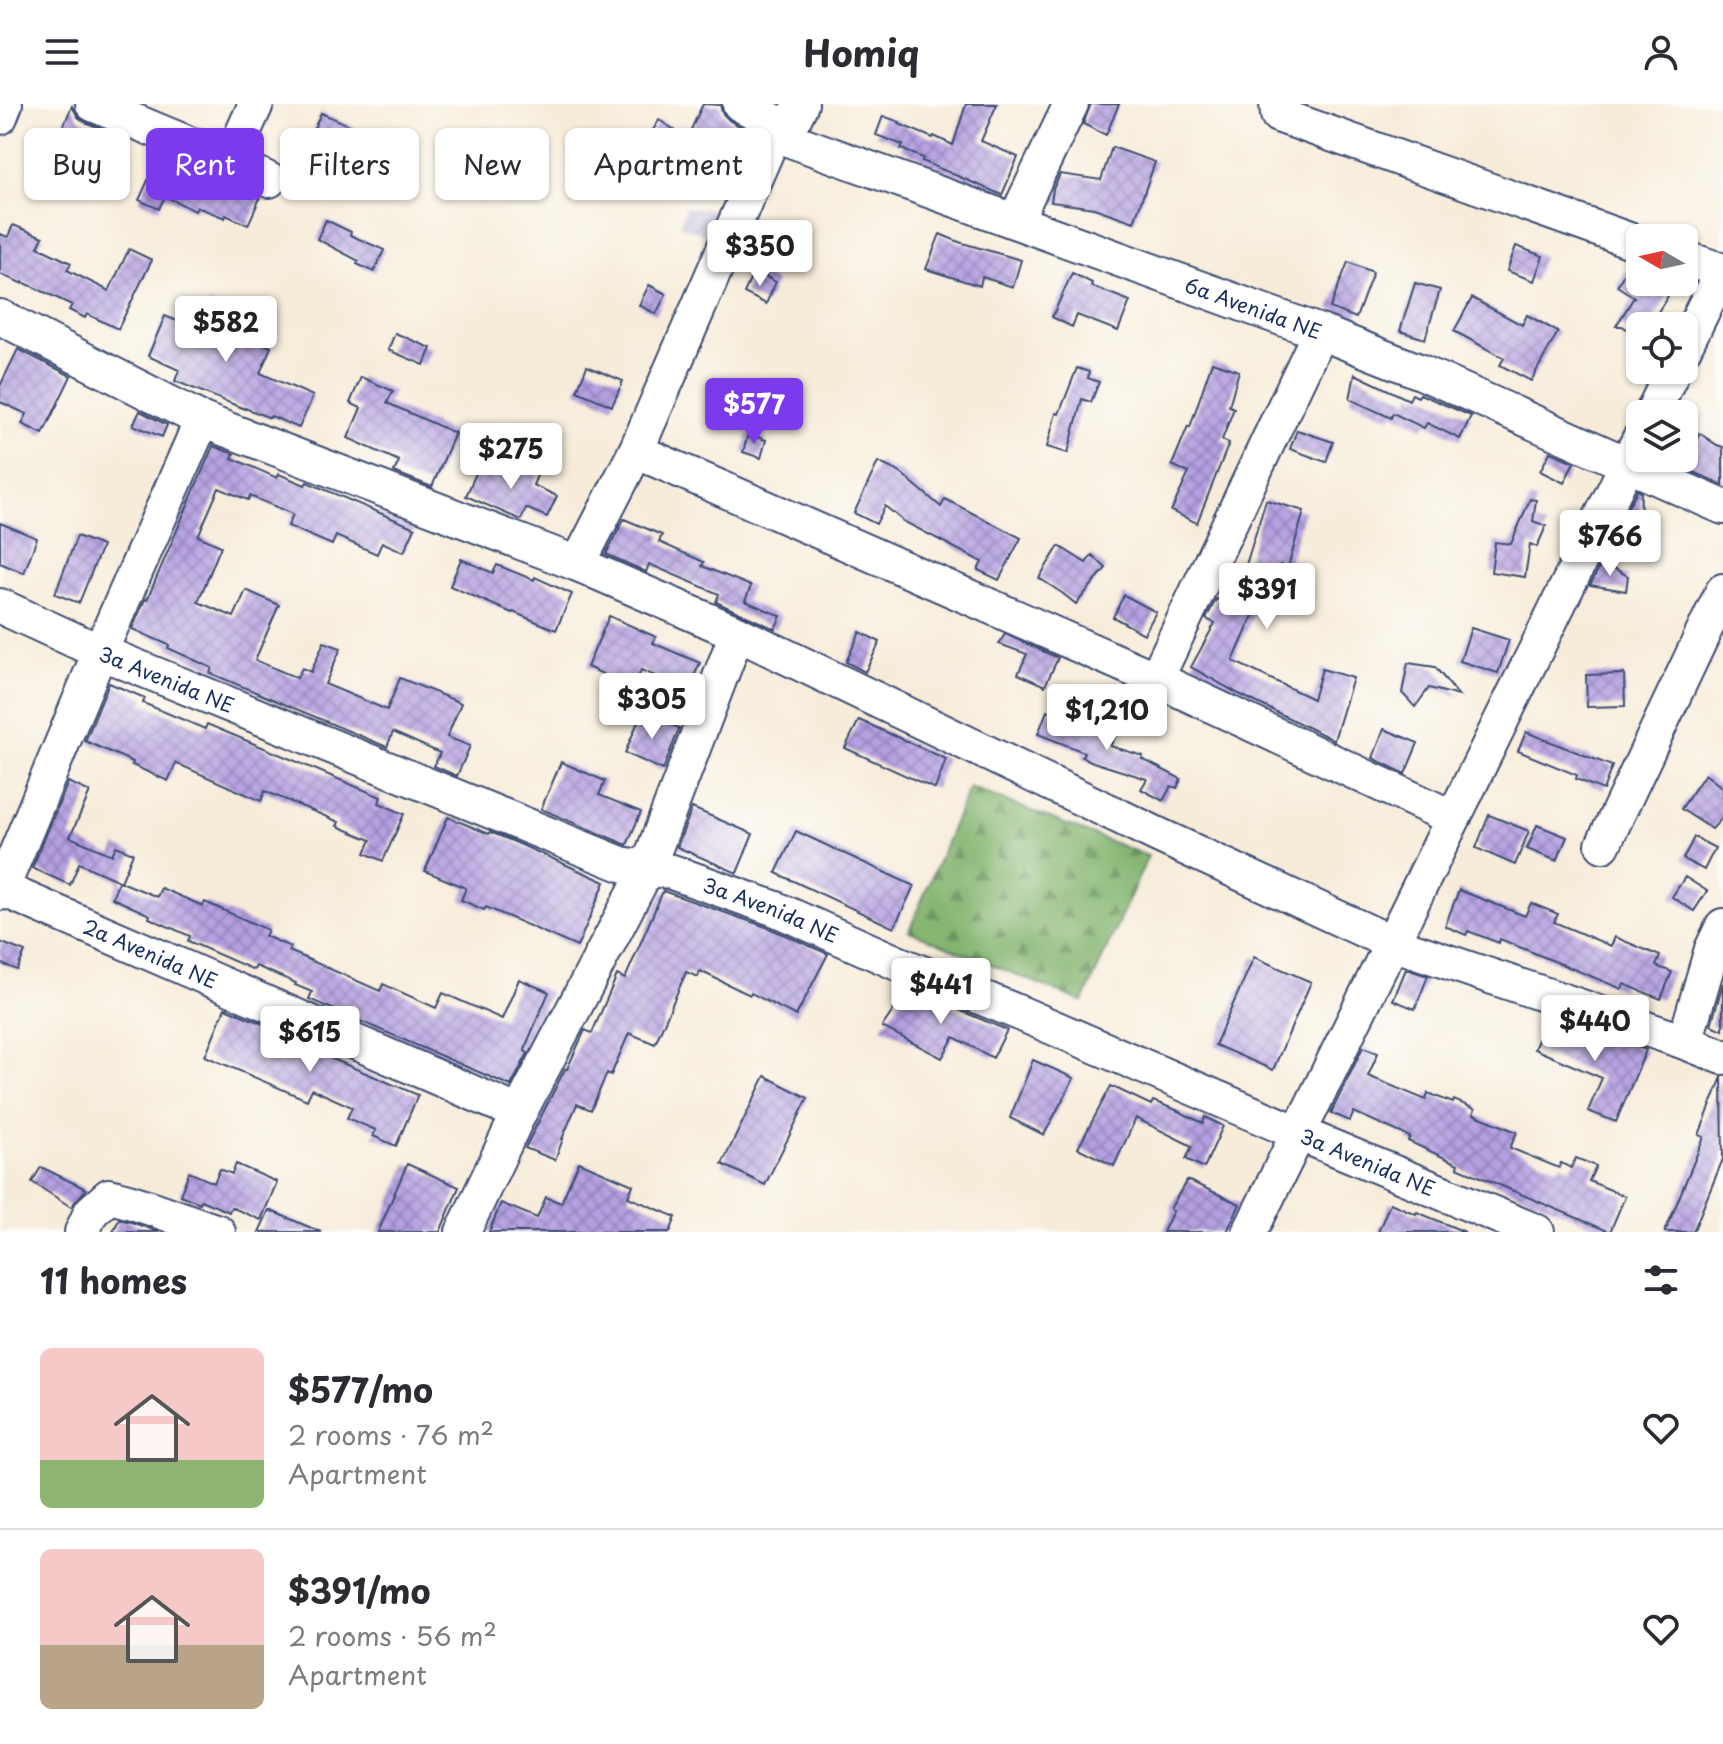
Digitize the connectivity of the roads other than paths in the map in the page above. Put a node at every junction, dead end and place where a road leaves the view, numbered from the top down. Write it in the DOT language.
graph roads {
  1 [pos="5,104"];
  2 [pos="93,104"];
  3 [pos="256,104"];
  4 [pos="740,104"];
  5 [pos="1071,104"];
  6 [pos="1277,104"];
  7 [pos="0,117"];
  8 [pos="788,122"];
  9 [pos="151,128"];
  10 [pos="245,128"];
  11 [pos="264,178"];
  12 [pos="269,180"];
  13 [pos="1015,221"];
  14 [pos="1626,239"];
  15 [pos="1698,263"];
  16 [pos="1722,271"];
  17 [pos="0,317"];
  18 [pos="1698,320"];
  19 [pos="1320,332"];
  20 [pos="202,420"];
  21 [pos="1626,448"];
  22 [pos="636,451"];
  23 [pos="1626,467"];
  24 [pos="1667,472"];
  25 [pos="1723,507"];
  26 [pos="578,564"];
  27 [pos="1723,591"];
  28 [pos="0,606"];
  29 [pos="737,633"];
  30 [pos="100,652"];
  31 [pos="1156,679"];
  32 [pos="1453,818"];
  33 [pos="1603,845"];
  34 [pos="647,869"];
  35 [pos="1,890"];
  36 [pos="1723,926"];
  37 [pos="1392,943"];
  38 [pos="1685,1042"];
  39 [pos="1723,1057"];
  40 [pos="519,1113"];
  41 [pos="1298,1133"];
  42 [pos="1464,1218"];
  43 [pos="82,1232"];
  44 [pos="218,1232"];
  45 [pos="463,1232"];
  46 [pos="1250,1232"];
  47 [pos="1537,1232"];
  1 -- 7 [label="street"];
  2 -- 9 [label="street"];
  3 -- 10 [label="street"];
  4 -- 8 [label="street, 6a Avenida NE"];
  5 -- 13 [label="street"];
  6 -- 14 [label="street"];
  8 -- 13 [label="street, 6a Avenida NE"];
  8 -- 22 [label="street"];
  11 -- 12 [label="street"];
  13 -- 19 [label="street, 6a Avenida NE"];
  15 -- 16 [label="street"];
  16 -- 18 [label="street"];
  17 -- 20 [label="street"];
  19 -- 21 [label="street, 6a Avenida NE"];
  19 -- 31 [label="street"];
  20 -- 26 [label="street"];
  20 -- 30 [label="street"];
  22 -- 26 [label="street"];
  22 -- 31 [label="street"];
  23 -- 32 [label="street"];
  24 -- 25 [label="street, 6a Avenida NE"];
  26 -- 29 [label="street"];
  27 -- 33 [label="street"];
  28 -- 30 [label="street, 3a Avenida NE"];
  29 -- 34 [label="street"];
  29 -- 37 [label="street"];
  30 -- 34 [label="street, 3a Avenida NE"];
  30 -- 35 [label="street"];
  31 -- 32 [label="street"];
  32 -- 37 [label="street"];
  34 -- 40 [label="street"];
  34 -- 41 [label="street, 3a Avenida NE"];
  35 -- 40 [label="street, 2a Avenida NE"];
  36 -- 38 [label="street"];
  37 -- 38 [label="street"];
  37 -- 41 [label="street"];
  38 -- 39 [label="street"];
  40 -- 45 [label="street"];
  41 -- 42 [label="street, 3a Avenida NE"];
  41 -- 46 [label="street"];
  42 -- 47 [label="street, 3a Avenida NE"];
  43 -- 44 [label="street"];
}
